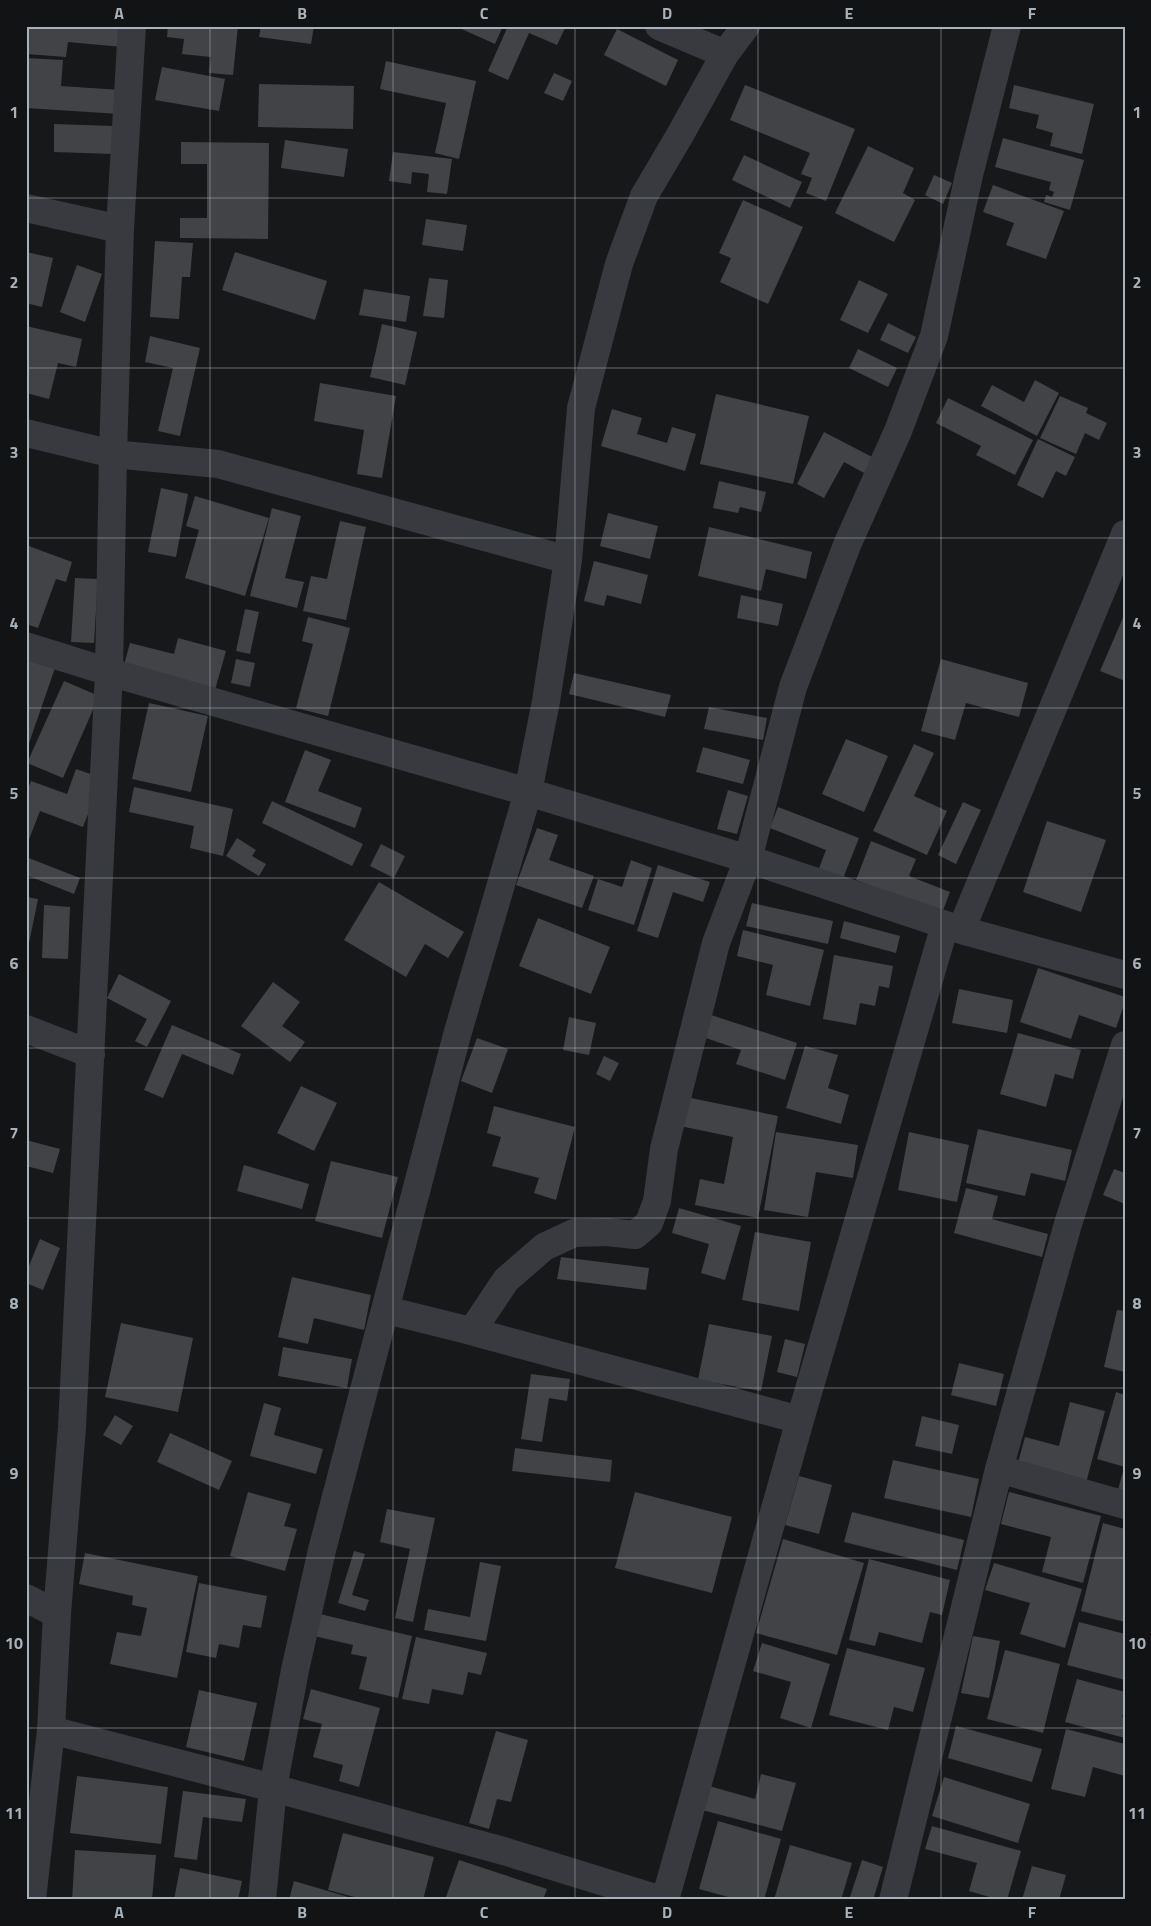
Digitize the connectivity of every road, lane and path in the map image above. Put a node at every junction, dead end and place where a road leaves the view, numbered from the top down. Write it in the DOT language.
graph roads {
  1 [pos="132,26"];
  2 [pos="660,26"];
  3 [pos="746,26"];
  4 [pos="1007,26"];
  5 [pos="725,54"];
  6 [pos="26,208"];
  7 [pos="120,229"];
  8 [pos="26,433"];
  9 [pos="113,454"];
  10 [pos="1125,534"];
  11 [pos="568,560"];
  12 [pos="26,646"];
  13 [pos="109,672"];
  14 [pos="528,792"];
  15 [pos="748,859"];
  16 [pos="953,927"];
  17 [pos="1125,975"];
  18 [pos="26,1029"];
  19 [pos="1125,1045"];
  20 [pos="91,1054"];
  21 [pos="386,1310"];
  22 [pos="472,1332"];
  23 [pos="800,1420"];
  24 [pos="999,1470"];
  25 [pos="1125,1505"];
  26 [pos="26,1598"];
  27 [pos="58,1614"];
  28 [pos="51,1730"];
  29 [pos="273,1788"];
  30 [pos="32,1900"];
  31 [pos="262,1900"];
  32 [pos="663,1900"];
  33 [pos="893,1900"];
  1 -- 7 [label="street"];
  2 -- 5 [label="street"];
  3 -- 5 [label="street"];
  4 -- 15 [label="street"];
  5 -- 11 [label="street"];
  6 -- 7 [label="street"];
  7 -- 9 [label="street"];
  8 -- 9 [label="street"];
  9 -- 11 [label="street"];
  9 -- 13 [label="street"];
  10 -- 16 [label="street"];
  11 -- 14 [label="street"];
  12 -- 13 [label="street"];
  13 -- 14 [label="street"];
  13 -- 20 [label="street"];
  14 -- 15 [label="street"];
  14 -- 21 [label="street"];
  15 -- 16 [label="street"];
  15 -- 22 [label="street"];
  16 -- 17 [label="street"];
  16 -- 23 [label="street"];
  18 -- 20 [label="street"];
  19 -- 24 [label="street"];
  20 -- 27 [label="street"];
  21 -- 22 [label="street"];
  21 -- 29 [label="street"];
  22 -- 23 [label="street"];
  23 -- 32 [label="street"];
  24 -- 25 [label="street"];
  24 -- 33 [label="street"];
  26 -- 27 [label="street"];
  27 -- 28 [label="street"];
  28 -- 29 [label="street"];
  28 -- 30 [label="street"];
  29 -- 31 [label="street"];
  29 -- 32 [label="street"];
}
